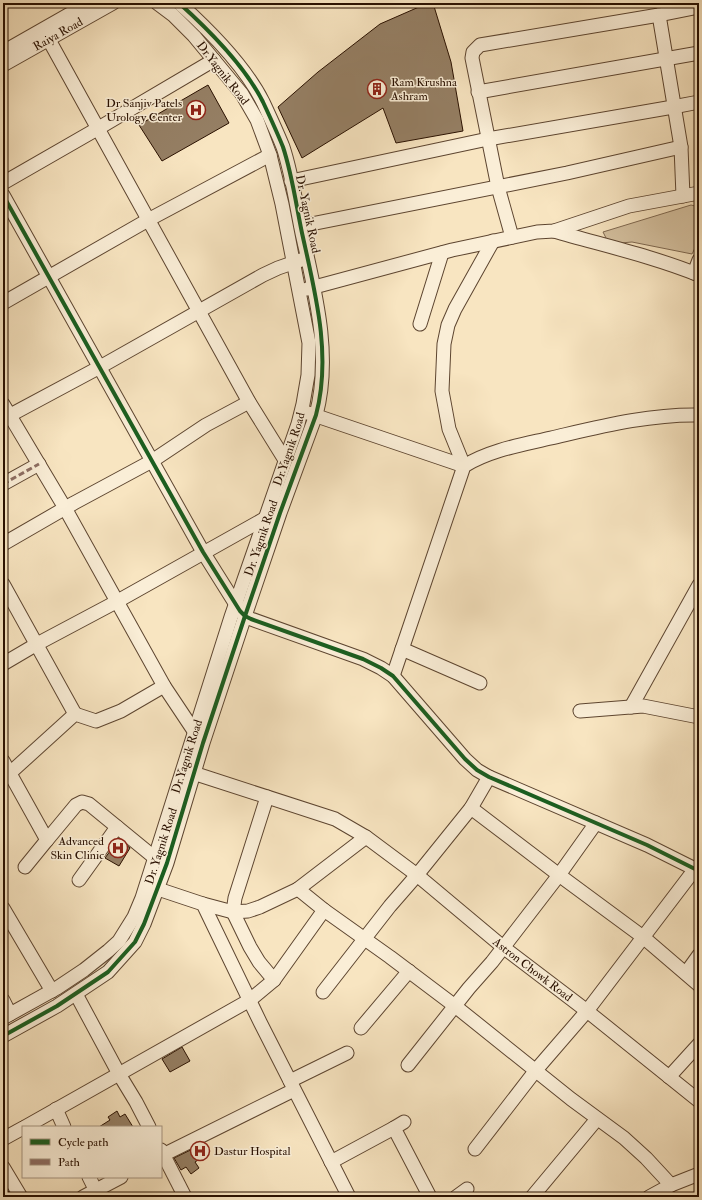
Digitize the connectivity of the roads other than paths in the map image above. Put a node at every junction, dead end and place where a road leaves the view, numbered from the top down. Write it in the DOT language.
graph roads {
  1 [pos="89,3"];
  2 [pos="113,3"];
  3 [pos="157,3"];
  4 [pos="179,3"];
  5 [pos="699,7"];
  6 [pos="659,15"];
  7 [pos="45,35"];
  8 [pos="3,52"];
  9 [pos="699,53"];
  10 [pos="214,60"];
  11 [pos="666,60"];
  12 [pos="3,65"];
  13 [pos="478,92"];
  14 [pos="699,102"];
  15 [pos="673,107"];
  16 [pos="98,130"];
  17 [pos="488,139"];
  18 [pos="681,147"];
  19 [pos="270,155"];
  20 [pos="291,181"];
  21 [pos="3,183"];
  22 [pos="498,187"];
  23 [pos="699,193"];
  24 [pos="3,195"];
  25 [pos="683,196"];
  26 [pos="148,220"];
  27 [pos="301,226"];
  28 [pos="554,230"];
  29 [pos="512,237"];
  30 [pos="493,241"];
  31 [pos="442,253"];
  32 [pos="308,258"];
  33 [pos="699,260"];
  34 [pos="294,261"];
  35 [pos="696,274"];
  36 [pos="50,277"];
  37 [pos="314,287"];
  38 [pos="299,291"];
  39 [pos="3,303"];
  40 [pos="199,312"];
  41 [pos="420,324"];
  42 [pos="100,367"];
  43 [pos="249,402"];
  44 [pos="3,404"];
  45 [pos="301,411"];
  46 [pos="699,415"];
  47 [pos="316,416"];
  48 [pos="6,417"];
  49 [pos="285,460"];
  50 [pos="152,461"];
  51 [pos="39,464"];
  52 [pos="464,466"];
  53 [pos="3,484"];
  54 [pos="65,508"];
  55 [pos="264,519"];
  56 [pos="3,544"];
  57 [pos="203,552"];
  58 [pos="3,584"];
  59 [pos="699,585"];
  60 [pos="116,602"];
  61 [pos="235,605"];
  62 [pos="245,616"];
  63 [pos="37,644"];
  64 [pos="402,649"];
  65 [pos="3,664"];
  66 [pos="393,676"];
  67 [pos="480,683"];
  68 [pos="164,686"];
  69 [pos="631,707"];
  70 [pos="580,712"];
  71 [pos="75,714"];
  72 [pos="699,717"];
  73 [pos="194,732"];
  74 [pos="203,743"];
  75 [pos="3,761"];
  76 [pos="189,772"];
  77 [pos="7,775"];
  78 [pos="489,777"];
  79 [pos="267,797"];
  80 [pos="471,808"];
  81 [pos="596,823"];
  82 [pos="117,828"];
  83 [pos="366,837"];
  84 [pos="47,840"];
  85 [pos="161,860"];
  86 [pos="25,866"];
  87 [pos="697,870"];
  88 [pos="418,875"];
  89 [pos="559,875"];
  90 [pos="79,880"];
  91 [pos="152,887"];
  92 [pos="298,890"];
  93 [pos="203,904"];
  94 [pos="3,908"];
  95 [pos="324,910"];
  96 [pos="234,912"];
  97 [pos="643,937"];
  98 [pos="365,939"];
  99 [pos="503,947"];
  100 [pos="699,955"];
  101 [pos="409,972"];
  102 [pos="686,973"];
  103 [pos="274,980"];
  104 [pos="699,985"];
  105 [pos="52,991"];
  106 [pos="323,992"];
  107 [pos="76,994"];
  108 [pos="3,1000"];
  109 [pos="250,1000"];
  110 [pos="456,1006"];
  111 [pos="587,1011"];
  112 [pos="7,1016"];
  113 [pos="362,1028"];
  114 [pos="3,1036"];
  115 [pos="699,1044"];
  116 [pos="347,1053"];
  117 [pos="408,1064"];
  118 [pos="536,1070"];
  119 [pos="119,1074"];
  120 [pos="669,1077"];
  121 [pos="292,1085"];
  122 [pos="699,1101"];
  123 [pos="56,1109"];
  124 [pos="597,1119"];
  125 [pos="26,1126"];
  126 [pos="64,1126"];
  127 [pos="148,1126"];
  128 [pos="22,1128"];
  129 [pos="3,1140"];
  130 [pos="475,1149"];
  131 [pos="162,1154"];
  132 [pos="331,1162"];
  133 [pos="3,1166"];
  134 [pos="699,1174"];
  135 [pos="89,1178"];
  136 [pos="120,1178"];
  137 [pos="671,1185"];
  138 [pos="467,1189"];
  139 [pos="97,1194"];
  140 [pos="21,1197"];
  141 [pos="83,1197"];
  142 [pos="185,1197"];
  143 [pos="349,1197"];
  144 [pos="430,1197"];
  145 [pos="456,1197"];
  146 [pos="532,1197"];
  147 [pos="649,1197"];
  1 -- 7 [label="street, Raiya Road"];
  2 -- 7 [label="street, Raiya Road"];
  3 -- 10 [label="street, Dr.Yagnik Road"];
  4 -- 20 [label="street, Dr. Yagnik Road"];
  5 -- 6 [label="street"];
  6 -- 11 [label="street"];
  6 -- 13 [label="street"];
  7 -- 8 [label="street, Raiya Road"];
  7 -- 12 [label="street, Raiya Road"];
  7 -- 16 [label="street"];
  9 -- 11 [label="street"];
  10 -- 16 [label="street"];
  10 -- 19 [label="street, Dr.Yagnik Road"];
  11 -- 13 [label="street"];
  11 -- 15 [label="street"];
  13 -- 17 [label="street"];
  14 -- 15 [label="street"];
  15 -- 17 [label="street"];
  15 -- 18 [label="street"];
  16 -- 21 [label="street"];
  16 -- 26 [label="street"];
  17 -- 20 [label="street"];
  17 -- 22 [label="street"];
  18 -- 22 [label="street"];
  18 -- 25 [label="street"];
  19 -- 26 [label="street"];
  19 -- 34 [label="street, Dr.Yagnik Road"];
  20 -- 27 [label="street, Dr. Yagnik Road"];
  22 -- 27 [label="street"];
  22 -- 29 [label="street"];
  23 -- 25 [label="street"];
  24 -- 36 [label="street"];
  25 -- 28 [label="street"];
  26 -- 36 [label="street"];
  26 -- 40 [label="street"];
  27 -- 32 [label="street, Dr. Yagnik Road"];
  28 -- 29 [label="street"];
  28 -- 35 [label="street"];
  29 -- 30 [label="street"];
  30 -- 31 [label="street"];
  30 -- 52 [label="street"];
  31 -- 37 [label="street"];
  31 -- 41 [label="street"];
  32 -- 34 [label="street"];
  32 -- 37 [label="street, Dr. Yagnik Road"];
  33 -- 35 [label="street"];
  34 -- 38 [label="street, Dr.Yagnik Road"];
  34 -- 40 [label="street"];
  36 -- 39 [label="street"];
  36 -- 42 [label="street"];
  37 -- 38 [label="street"];
  37 -- 47 [label="street, Dr. Yagnik Road"];
  38 -- 45 [label="street, Dr.Yagnik Road"];
  40 -- 42 [label="street"];
  40 -- 43 [label="street"];
  42 -- 48 [label="street"];
  42 -- 50 [label="street"];
  43 -- 49 [label="street"];
  43 -- 50 [label="street"];
  44 -- 48 [label="street"];
  45 -- 47 [label="street"];
  45 -- 49 [label="street, Dr.Yagnik Road"];
  46 -- 52 [label="street"];
  47 -- 52 [label="street"];
  47 -- 62 [label="street, Dr. Yagnik Road"];
  48 -- 51 [label="street"];
  49 -- 55 [label="street, Dr.Yagnik Road"];
  50 -- 54 [label="street"];
  50 -- 57 [label="street"];
  51 -- 53 [label="street"];
  51 -- 54 [label="street"];
  52 -- 64 [label="street"];
  54 -- 56 [label="street"];
  54 -- 60 [label="street"];
  55 -- 57 [label="street"];
  55 -- 61 [label="street, Dr.Yagnik Road"];
  57 -- 60 [label="street"];
  57 -- 61 [label="street"];
  58 -- 63 [label="street"];
  59 -- 69 [label="street"];
  60 -- 63 [label="street"];
  60 -- 68 [label="street"];
  61 -- 62 [label="street"];
  61 -- 73 [label="street, Dr.Yagnik Road"];
  62 -- 66 [label="street"];
  62 -- 74 [label="street, Dr. Yagnik Road"];
  63 -- 65 [label="street"];
  63 -- 71 [label="street"];
  64 -- 66 [label="street"];
  64 -- 67 [label="street"];
  66 -- 78 [label="street"];
  68 -- 71 [label="street"];
  68 -- 73 [label="street"];
  69 -- 70 [label="street"];
  69 -- 72 [label="street"];
  71 -- 77 [label="street"];
  73 -- 74 [label="street"];
  73 -- 76 [label="street, Dr.Yagnik Road"];
  74 -- 76 [label="street, Dr. Yagnik Road"];
  75 -- 77 [label="street"];
  76 -- 79 [label="street, Astron Chowk Road"];
  76 -- 85 [label="street, Dr. Yagnik Road"];
  77 -- 84 [label="street"];
  78 -- 80 [label="street"];
  78 -- 81 [label="street"];
  79 -- 83 [label="street, Astron Chowk Road"];
  79 -- 96 [label="street"];
  80 -- 88 [label="street"];
  80 -- 89 [label="street"];
  81 -- 87 [label="street"];
  81 -- 89 [label="street"];
  82 -- 84 [label="street"];
  82 -- 85 [label="street"];
  82 -- 90 [label="street"];
  83 -- 88 [label="street, Astron Chowk Road"];
  83 -- 92 [label="street"];
  84 -- 86 [label="street"];
  85 -- 91 [label="street, Dr. Yagnik Road"];
  87 -- 97 [label="street"];
  88 -- 98 [label="street"];
  88 -- 99 [label="street, Astron Chowk Road"];
  89 -- 97 [label="street"];
  89 -- 99 [label="street"];
  91 -- 93 [label="street"];
  91 -- 105 [label="street"];
  91 -- 107 [label="street, Dr. Yagnik Road"];
  92 -- 95 [label="street"];
  92 -- 96 [label="street"];
  93 -- 96 [label="street"];
  93 -- 109 [label="street"];
  94 -- 105 [label="street"];
  95 -- 98 [label="street"];
  95 -- 103 [label="street"];
  96 -- 103 [label="street"];
  97 -- 102 [label="street"];
  97 -- 111 [label="street"];
  98 -- 101 [label="street"];
  98 -- 106 [label="street"];
  99 -- 110 [label="street"];
  99 -- 111 [label="street, Astron Chowk Road"];
  100 -- 102 [label="street"];
  101 -- 110 [label="street"];
  101 -- 113 [label="street"];
  102 -- 104 [label="street"];
  103 -- 109 [label="street"];
  105 -- 112 [label="street"];
  107 -- 114 [label="street, Dr. Yagnik Road"];
  107 -- 119 [label="street"];
  108 -- 112 [label="street"];
  109 -- 119 [label="street"];
  109 -- 121 [label="street"];
  110 -- 117 [label="street"];
  110 -- 118 [label="street"];
  111 -- 118 [label="street"];
  111 -- 120 [label="street, Astron Chowk Road"];
  115 -- 120 [label="street"];
  116 -- 121 [label="street"];
  118 -- 124 [label="street"];
  118 -- 130 [label="street"];
  119 -- 123 [label="street"];
  119 -- 127 [label="street"];
  120 -- 122 [label="street, Astron Chowk Road"];
  121 -- 131 [label="street"];
  121 -- 132 [label="street"];
  123 -- 125 [label="street"];
  123 -- 126 [label="street"];
  124 -- 137 [label="street"];
  124 -- 146 [label="street"];
  128 -- 129 [label="street"];
  131 -- 142 [label="street"];
  132 -- 143 [label="street"];
  132 -- 144 [label="street"];
  133 -- 140 [label="street"];
  134 -- 137 [label="street"];
  135 -- 139 [label="street"];
  136 -- 139 [label="street"];
  137 -- 147 [label="street"];
  138 -- 145 [label="street"];
  139 -- 141 [label="street"];
}
